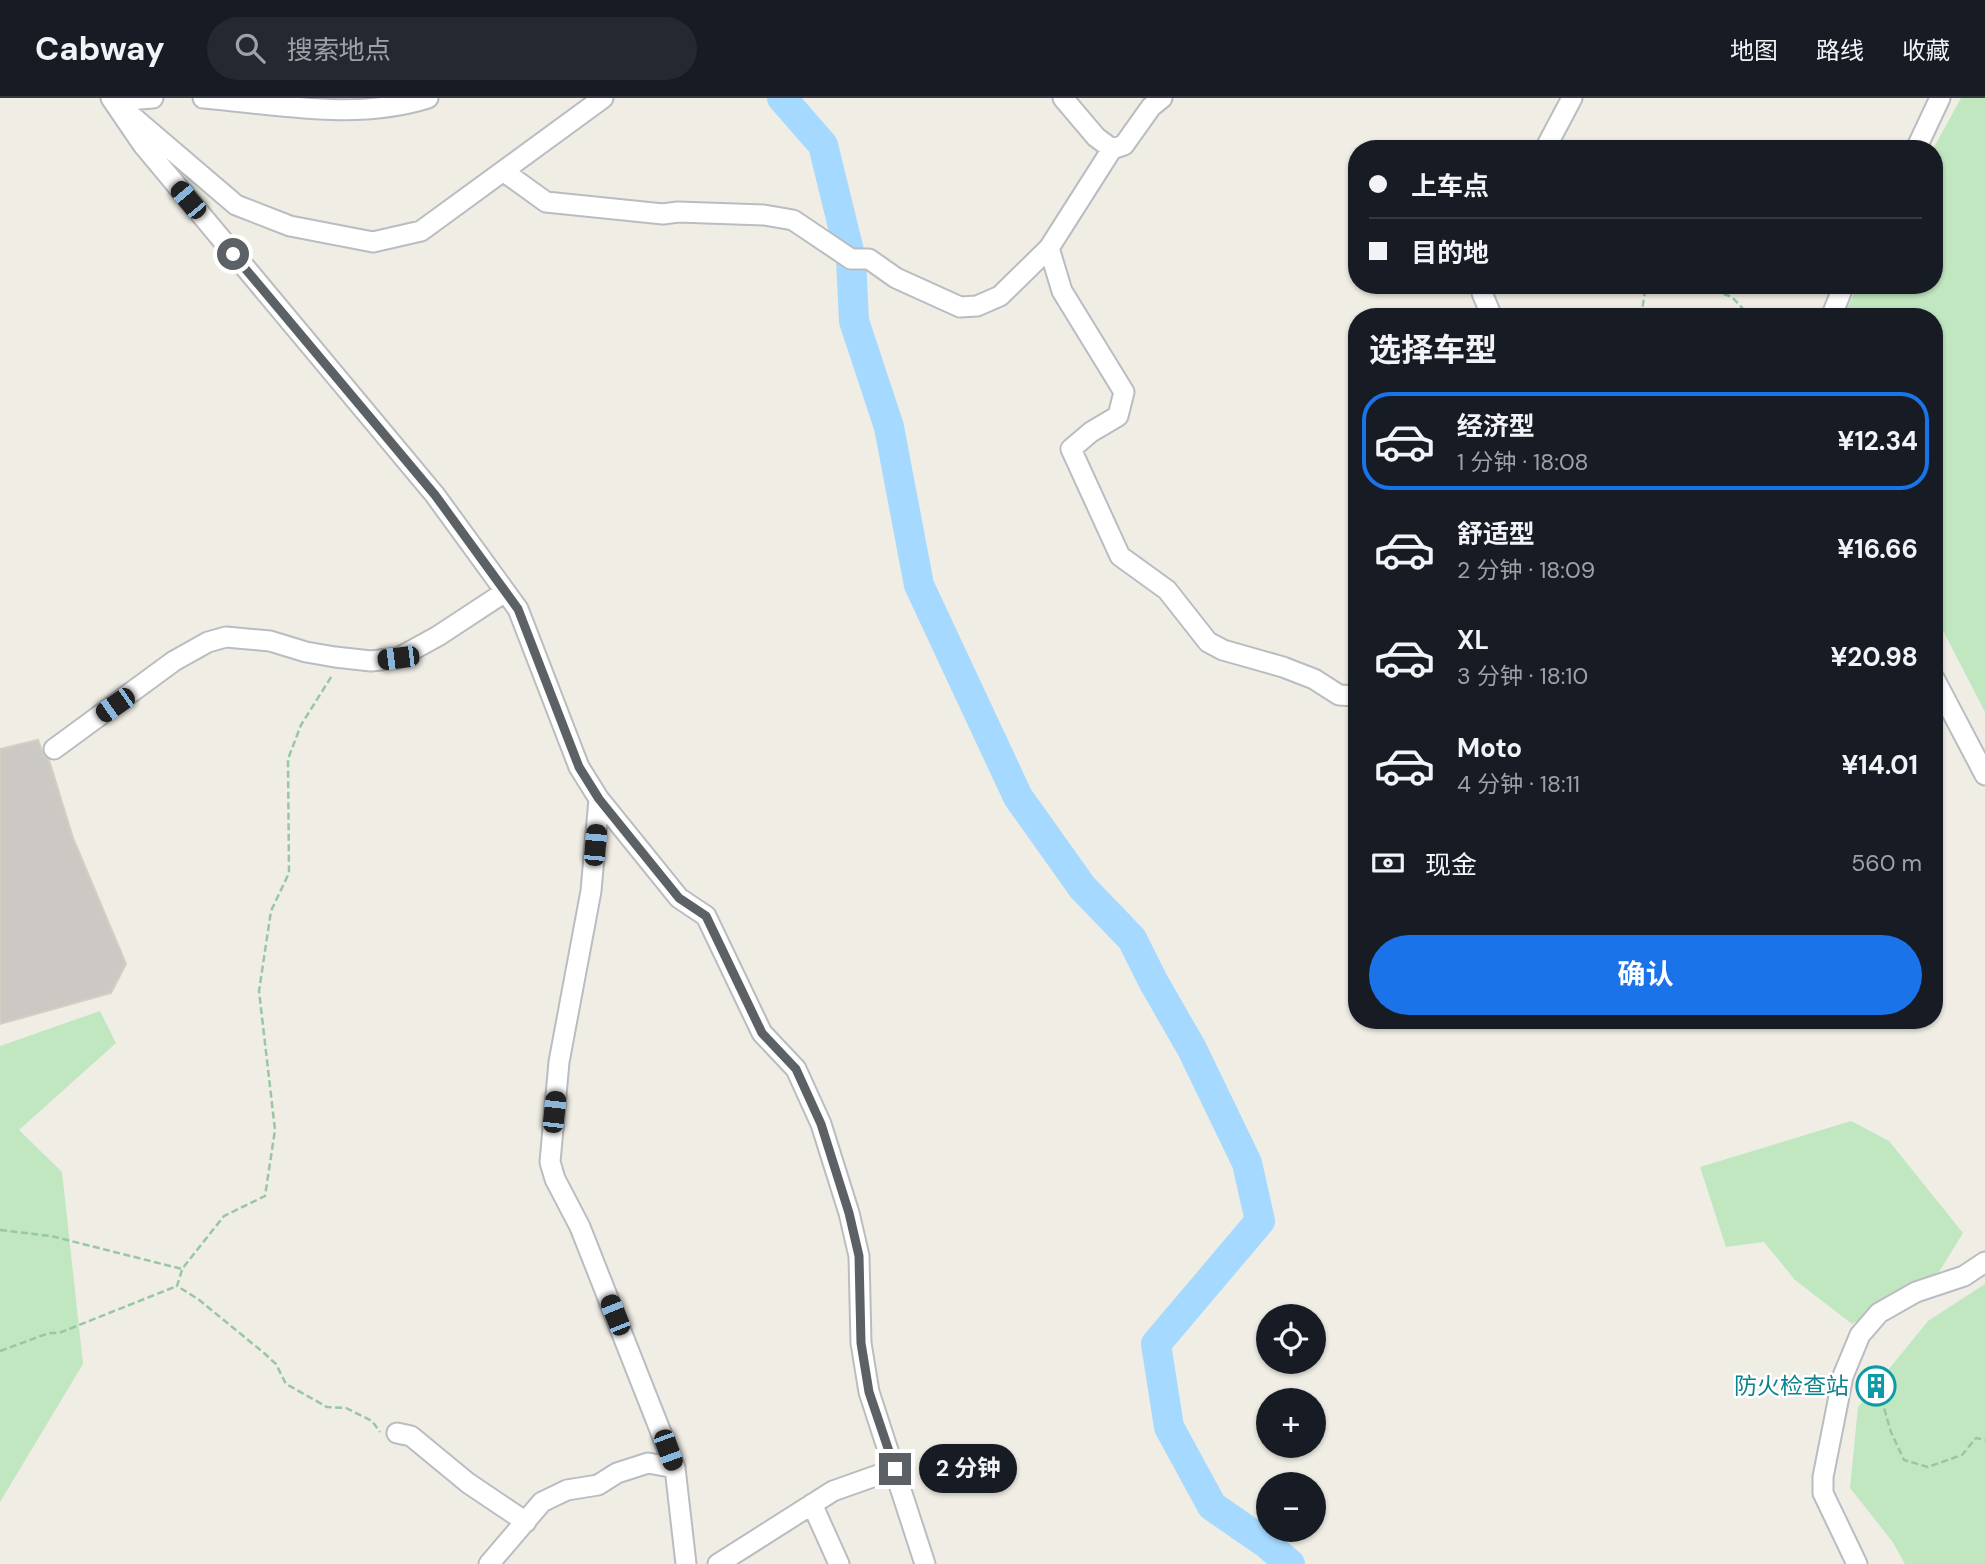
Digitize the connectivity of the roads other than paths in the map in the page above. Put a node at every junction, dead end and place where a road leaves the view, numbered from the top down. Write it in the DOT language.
graph roads {
  1 [pos="153,98"];
  2 [pos="203,98"];
  3 [pos="428,98"];
  4 [pos="603,98"];
  5 [pos="1063,98"];
  6 [pos="1162,98"];
  7 [pos="1572,98"];
  8 [pos="1940,98"];
  9 [pos="112,99"];
  10 [pos="1550,140"];
  11 [pos="1920,140"];
  12 [pos="1112,149"];
  13 [pos="503,171"];
  14 [pos="1049,248"];
  15 [pos="505,592"];
  16 [pos="1943,695"];
  17 [pos="1348,696"];
  18 [pos="54,749"];
  19 [pos="1985,775"];
  20 [pos="599,799"];
  21 [pos="1985,1262"];
  22 [pos="397,1433"];
  23 [pos="675,1468"];
  24 [pos="895,1469"];
  25 [pos="812,1504"];
  26 [pos="526,1522"];
  27 [pos="489,1564"];
  28 [pos="686,1564"];
  29 [pos="718,1564"];
  30 [pos="839,1564"];
  31 [pos="925,1564"];
  32 [pos="1857,1564"];
  1 -- 9 [label="street"];
  2 -- 3 [label="street"];
  4 -- 13 [label="street"];
  5 -- 12 [label="street"];
  6 -- 12 [label="street"];
  7 -- 10 [label="street"];
  8 -- 11 [label="street"];
  9 -- 13 [label="street"];
  9 -- 15 [label="street"];
  12 -- 14 [label="street"];
  13 -- 14 [label="street"];
  14 -- 17 [label="street"];
  15 -- 18 [label="street"];
  15 -- 20 [label="street"];
  16 -- 19 [label="street"];
  20 -- 23 [label="street"];
  20 -- 24 [label="street"];
  21 -- 32 [label="street"];
  22 -- 26 [label="street"];
  23 -- 26 [label="street"];
  23 -- 28 [label="street"];
  24 -- 25 [label="street"];
  24 -- 31 [label="street"];
  25 -- 29 [label="street"];
  25 -- 30 [label="street"];
  26 -- 27 [label="street"];
}
